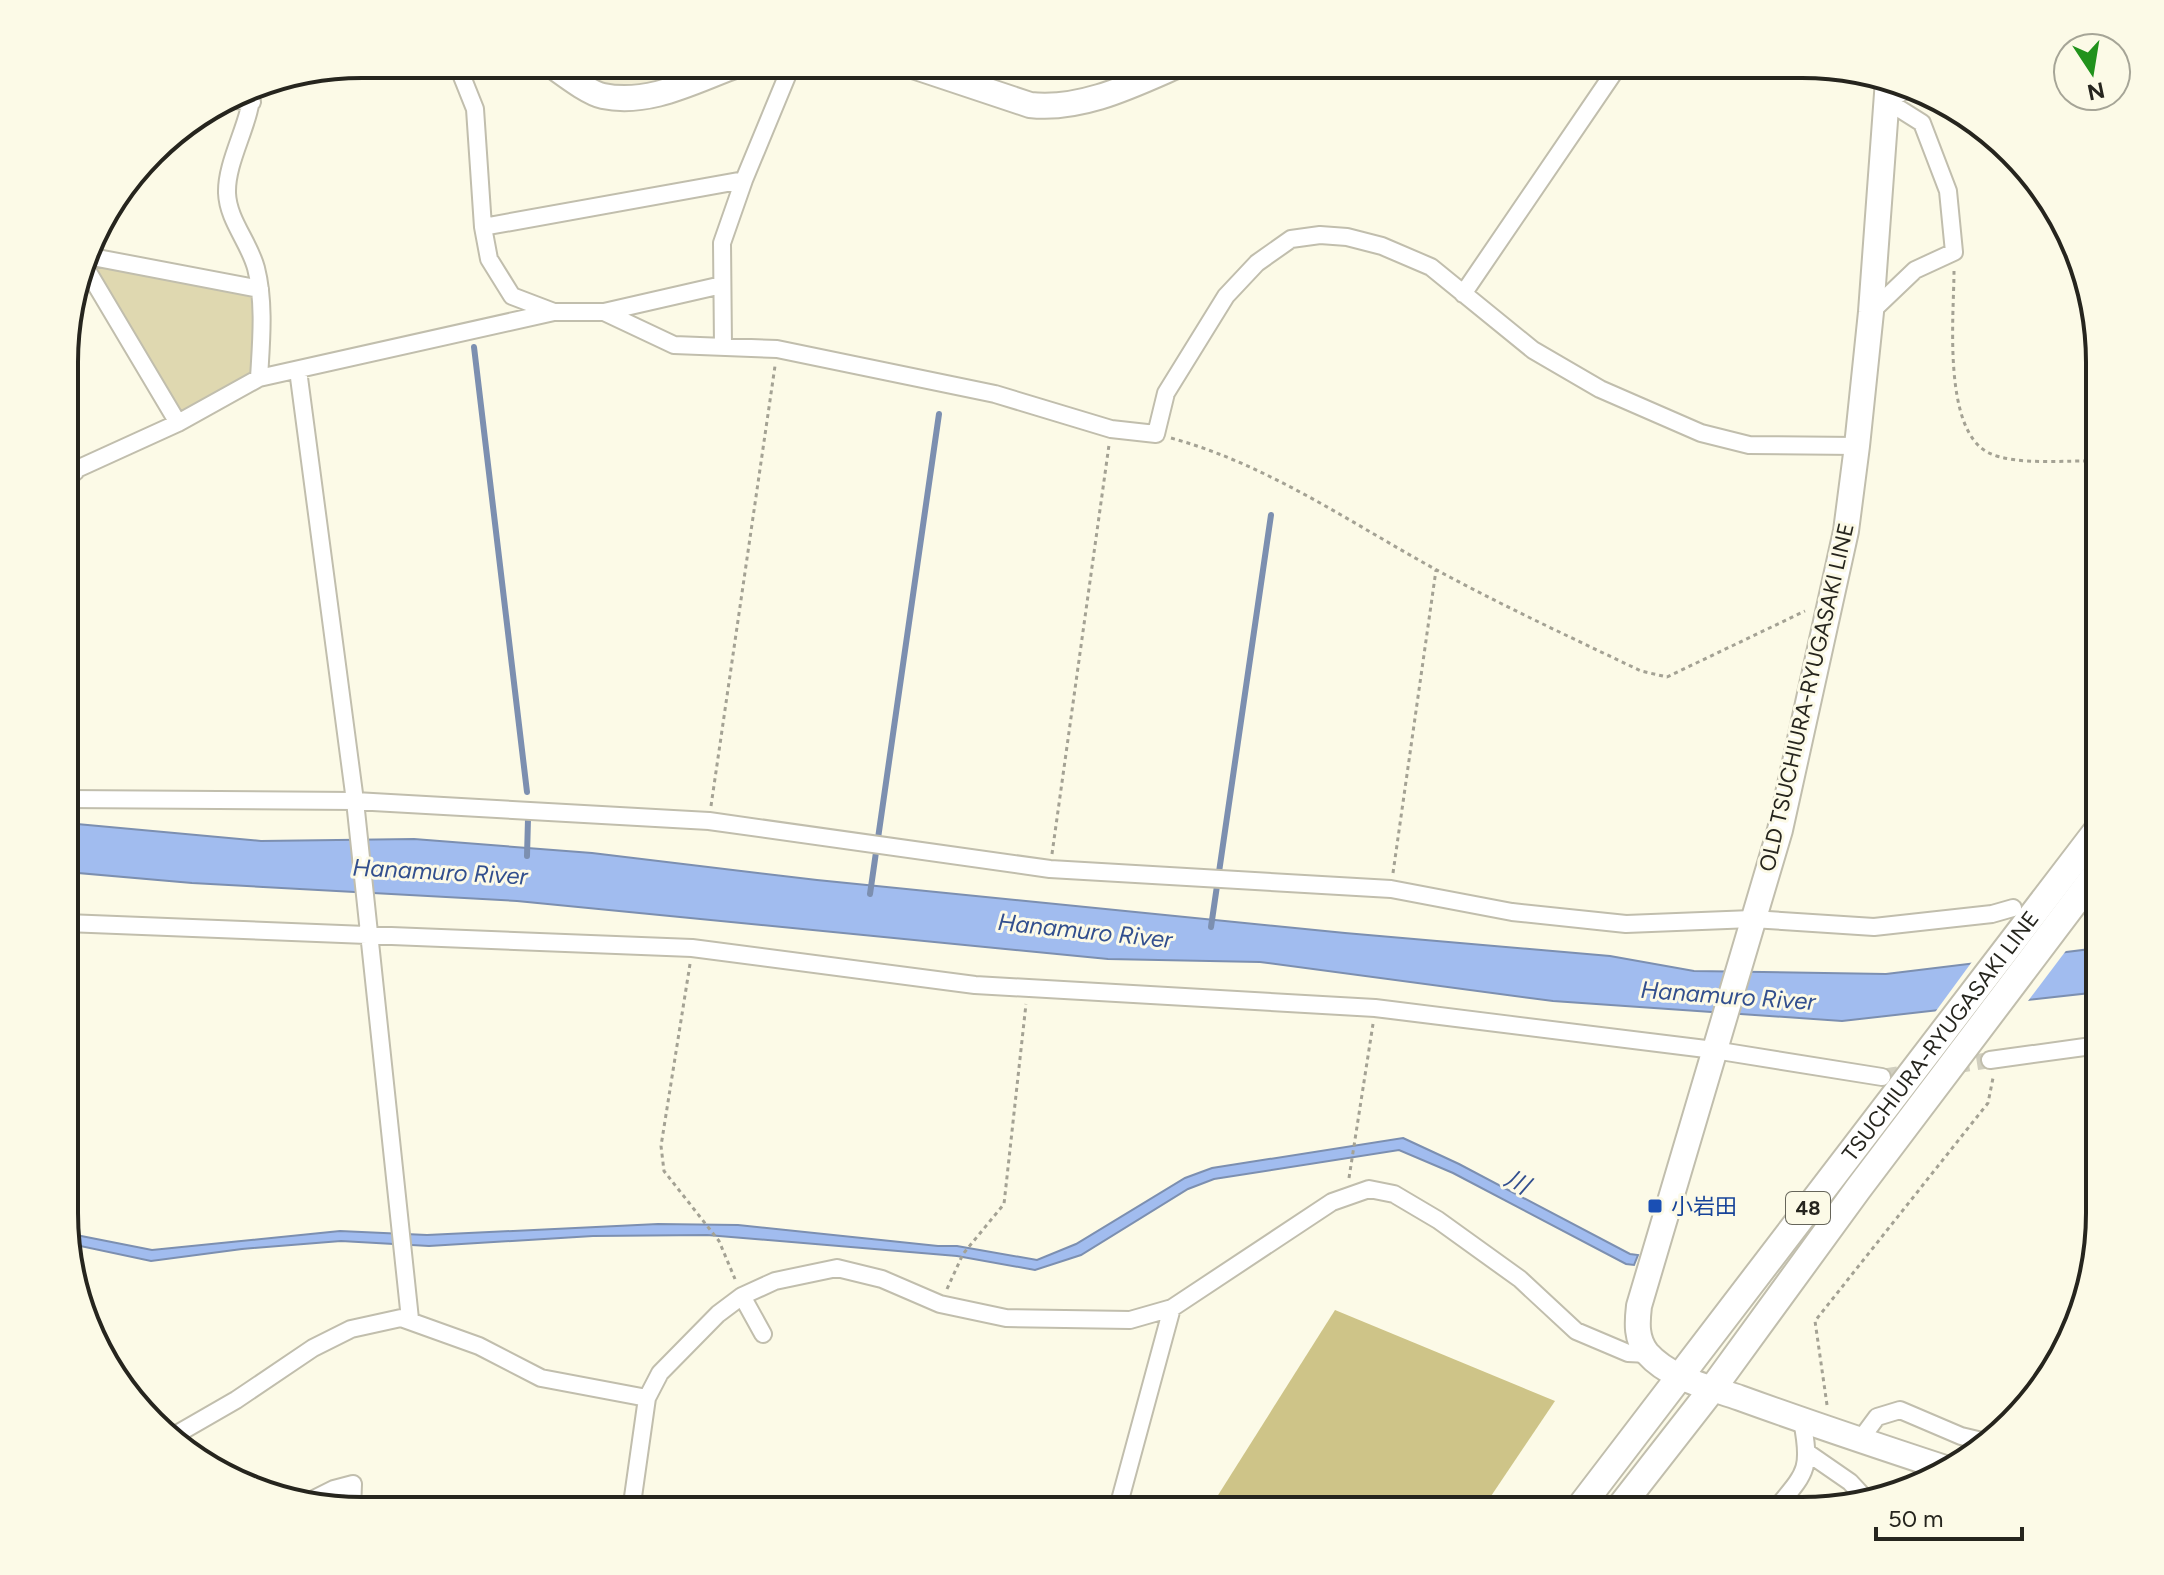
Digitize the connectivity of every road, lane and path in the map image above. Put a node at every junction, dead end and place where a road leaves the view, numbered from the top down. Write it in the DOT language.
graph roads {
  1 [pos="463,78"];
  2 [pos="573,78"];
  3 [pos="704,78"];
  4 [pos="786,78"];
  5 [pos="950,78"];
  6 [pos="1147,79"];
  7 [pos="1610,79"];
  8 [pos="1888,91"];
  9 [pos="1889,92"];
  10 [pos="250,101"];
  11 [pos="744,180"];
  12 [pos="483,227"];
  13 [pos="1954,252"];
  14 [pos="98,258"];
  15 [pos="91,277"];
  16 [pos="722,285"];
  17 [pos="260,289"];
  18 [pos="1463,294"];
  19 [pos="554,312"];
  20 [pos="604,312"];
  21 [pos="1871,312"];
  22 [pos="723,346"];
  23 [pos="777,349"];
  24 [pos="298,370"];
  25 [pos="259,378"];
  26 [pos="178,423"];
  27 [pos="1111,429"];
  28 [pos="1156,434"];
  29 [pos="1857,446"];
  30 [pos="2085,461"];
  31 [pos="78,464"];
  32 [pos="1436,570"];
  33 [pos="1830,604"];
  34 [pos="79,799"];
  35 [pos="355,801"];
  36 [pos="709,821"];
  37 [pos="2086,843"];
  38 [pos="1050,869"];
  39 [pos="2086,888"];
  40 [pos="1391,889"];
  41 [pos="2022,914"];
  42 [pos="79,923"];
  43 [pos="1750,926"];
  44 [pos="369,933"];
  45 [pos="692,948"];
  46 [pos="1028,988"];
  47 [pos="1375,1008"];
  48 [pos="1716,1044"];
  49 [pos="2086,1047"];
  50 [pos="1994,1059"];
  51 [pos="1882,1077"];
  52 [pos="1346,1197"];
  53 [pos="742,1296"];
  54 [pos="940,1304"];
  55 [pos="1172,1308"];
  56 [pos="410,1319"];
  57 [pos="763,1334"];
  58 [pos="1648,1354"];
  59 [pos="1678,1376"];
  60 [pos="1713,1388"];
  61 [pos="647,1398"];
  62 [pos="1802,1421"];
  63 [pos="1830,1430"];
  64 [pos="181,1432"];
  65 [pos="1974,1439"];
  66 [pos="1860,1440"];
  67 [pos="1808,1453"];
  68 [pos="1934,1464"];
  69 [pos="1859,1492"];
  70 [pos="323,1495"];
  71 [pos="353,1496"];
  72 [pos="633,1496"];
  73 [pos="1121,1497"];
  74 [pos="1588,1497"];
  75 [pos="1628,1497"];
  76 [pos="1785,1497"];
  1 -- 12 [label="street"];
  2 -- 3 [label="street"];
  4 -- 11 [label="street"];
  5 -- 6 [label="street"];
  7 -- 18 [label="street"];
  8 -- 21 [label="street, OLD TSUCHIURA-RYUGASAKI LINE"];
  9 -- 13 [label="street"];
  10 -- 17 [label="street"];
  11 -- 12 [label="street"];
  11 -- 16 [label="street"];
  12 -- 19 [label="street"];
  13 -- 21 [label="street"];
  13 -- 30 [label="path"];
  14 -- 17 [label="street"];
  15 -- 26 [label="street"];
  16 -- 20 [label="street"];
  16 -- 22 [label="street"];
  17 -- 25 [label="street"];
  18 -- 28 [label="street"];
  18 -- 29 [label="street"];
  19 -- 20 [label="street"];
  19 -- 24 [label="street"];
  20 -- 22 [label="street"];
  21 -- 29 [label="street, OLD TSUCHIURA-RYUGASAKI LINE"];
  22 -- 23 [label="street"];
  23 -- 27 [label="street"];
  23 -- 36 [label="path"];
  24 -- 25 [label="street"];
  24 -- 35 [label="street"];
  25 -- 26 [label="street"];
  26 -- 31 [label="street"];
  27 -- 28 [label="street"];
  27 -- 38 [label="path"];
  28 -- 32 [label="path"];
  29 -- 33 [label="street, OLD TSUCHIURA-RYUGASAKI LINE"];
  32 -- 33 [label="path"];
  32 -- 40 [label="path"];
  33 -- 43 [label="street, OLD TSUCHIURA-RYUGASAKI LINE"];
  34 -- 35 [label="street"];
  35 -- 36 [label="street"];
  35 -- 44 [label="street"];
  36 -- 38 [label="street"];
  37 -- 41 [label="main road, TSUCHIURA-RYUGASAKI LINE / 48"];
  38 -- 40 [label="street"];
  39 -- 60 [label="main road, TSUCHIURA-RYUGASAKI LINE / 48"];
  40 -- 43 [label="street"];
  41 -- 43 [label="street"];
  41 -- 59 [label="main road, TSUCHIURA-RYUGASAKI LINE / 48"];
  42 -- 44 [label="street"];
  43 -- 48 [label="street, OLD TSUCHIURA-RYUGASAKI LINE"];
  44 -- 45 [label="street"];
  44 -- 56 [label="street"];
  45 -- 46 [label="street"];
  45 -- 53 [label="path"];
  46 -- 47 [label="street"];
  46 -- 54 [label="path"];
  47 -- 48 [label="street"];
  47 -- 52 [label="path"];
  48 -- 51 [label="street"];
  48 -- 58 [label="street, OLD TSUCHIURA-RYUGASAKI LINE"];
  49 -- 50 [label="street"];
  50 -- 63 [label="path"];
  52 -- 55 [label="street"];
  52 -- 58 [label="street"];
  53 -- 54 [label="street"];
  53 -- 57 [label="street"];
  53 -- 61 [label="street"];
  54 -- 55 [label="street"];
  55 -- 73 [label="street"];
  56 -- 61 [label="street"];
  56 -- 64 [label="street"];
  58 -- 59 [label="street"];
  59 -- 60 [label="street"];
  59 -- 74 [label="main road, TSUCHIURA-RYUGASAKI LINE / 48"];
  60 -- 62 [label="street"];
  60 -- 75 [label="main road, TSUCHIURA-RYUGASAKI LINE / 48"];
  61 -- 72 [label="street"];
  62 -- 63 [label="street"];
  62 -- 67 [label="street"];
  63 -- 66 [label="street"];
  65 -- 66 [label="street"];
  66 -- 68 [label="street"];
  67 -- 69 [label="street"];
  67 -- 76 [label="street"];
  70 -- 71 [label="street"];
}
